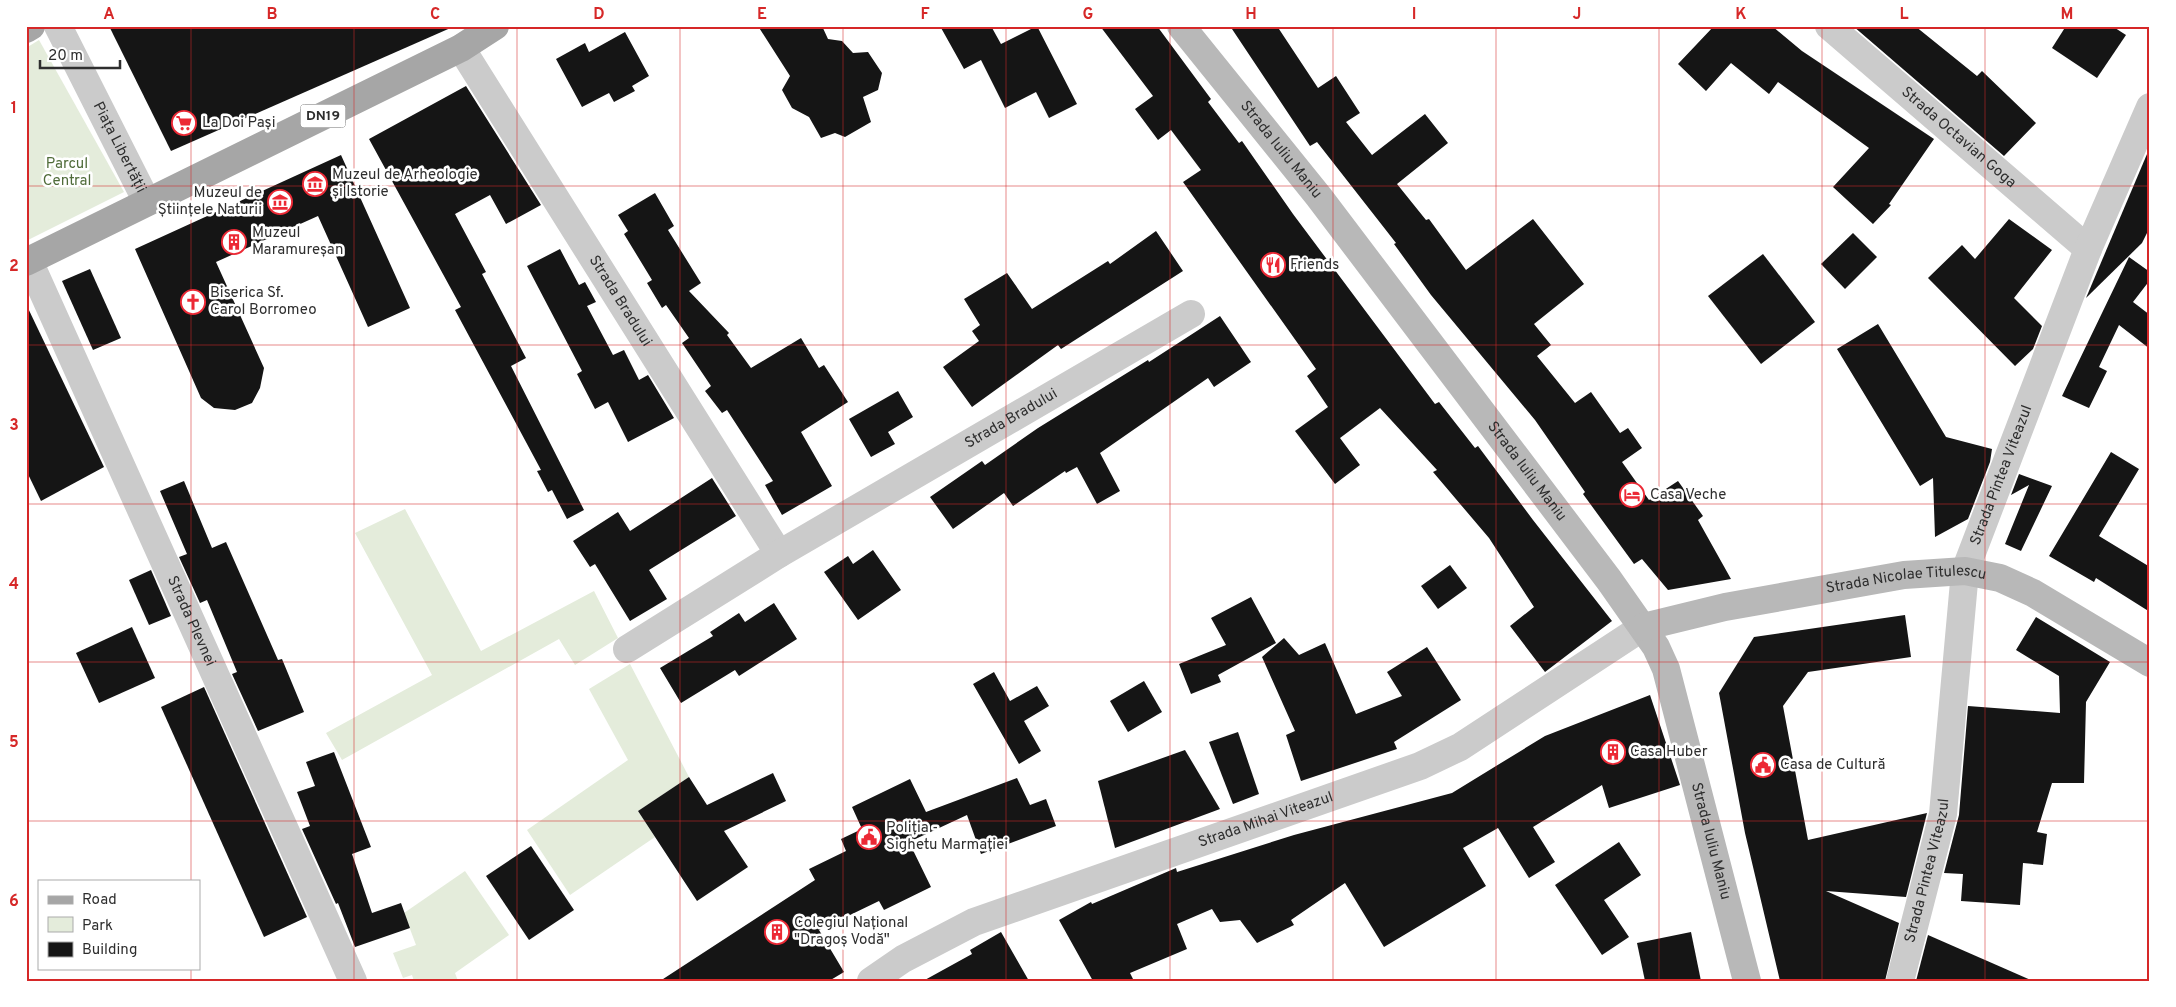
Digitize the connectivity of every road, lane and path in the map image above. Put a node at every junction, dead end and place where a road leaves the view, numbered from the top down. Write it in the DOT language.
graph roads {
  1 [pos="30,26"];
  2 [pos="58,26"];
  3 [pos="495,26"];
  4 [pos="1181,26"];
  5 [pos="1829,26"];
  6 [pos="26,29"];
  7 [pos="461,48"];
  8 [pos="2150,107"];
  9 [pos="147,202"];
  10 [pos="2088,249"];
  11 [pos="28,261"];
  12 [pos="1191,314"];
  13 [pos="779,554"];
  14 [pos="1965,571"];
  15 [pos="1643,627"];
  16 [pos="627,649"];
  17 [pos="2150,663"];
  18 [pos="353,981"];
  19 [pos="871,981"];
  20 [pos="1747,981"];
  21 [pos="1900,981"];
  1 -- 6 [label="main road"];
  2 -- 9 [label="street, Piața Libertății"];
  3 -- 7 [label="main road, DN19"];
  4 -- 15 [label="main road, Strada Iuliu Maniu"];
  5 -- 10 [label="street, Strada Octavian Goga"];
  7 -- 9 [label="main road, DN19"];
  7 -- 13 [label="street, Strada Bradului"];
  8 -- 10 [label="street, Strada Pintea Viteazul"];
  9 -- 11 [label="main road, Piața Libertății / DN19"];
  10 -- 14 [label="street, Strada Pintea Viteazul"];
  11 -- 18 [label="street, Strada Plevnei"];
  12 -- 13 [label="street, Strada Bradului"];
  13 -- 16 [label="street, Strada Bradului"];
  14 -- 15 [label="main road, Strada Nicolae Titulescu"];
  14 -- 17 [label="main road, Strada Nicolae Titulescu"];
  14 -- 21 [label="street, Strada Pintea Viteazul"];
  15 -- 19 [label="street, Strada Mihai Viteazul"];
  15 -- 20 [label="main road, Strada Iuliu Maniu"];
}
